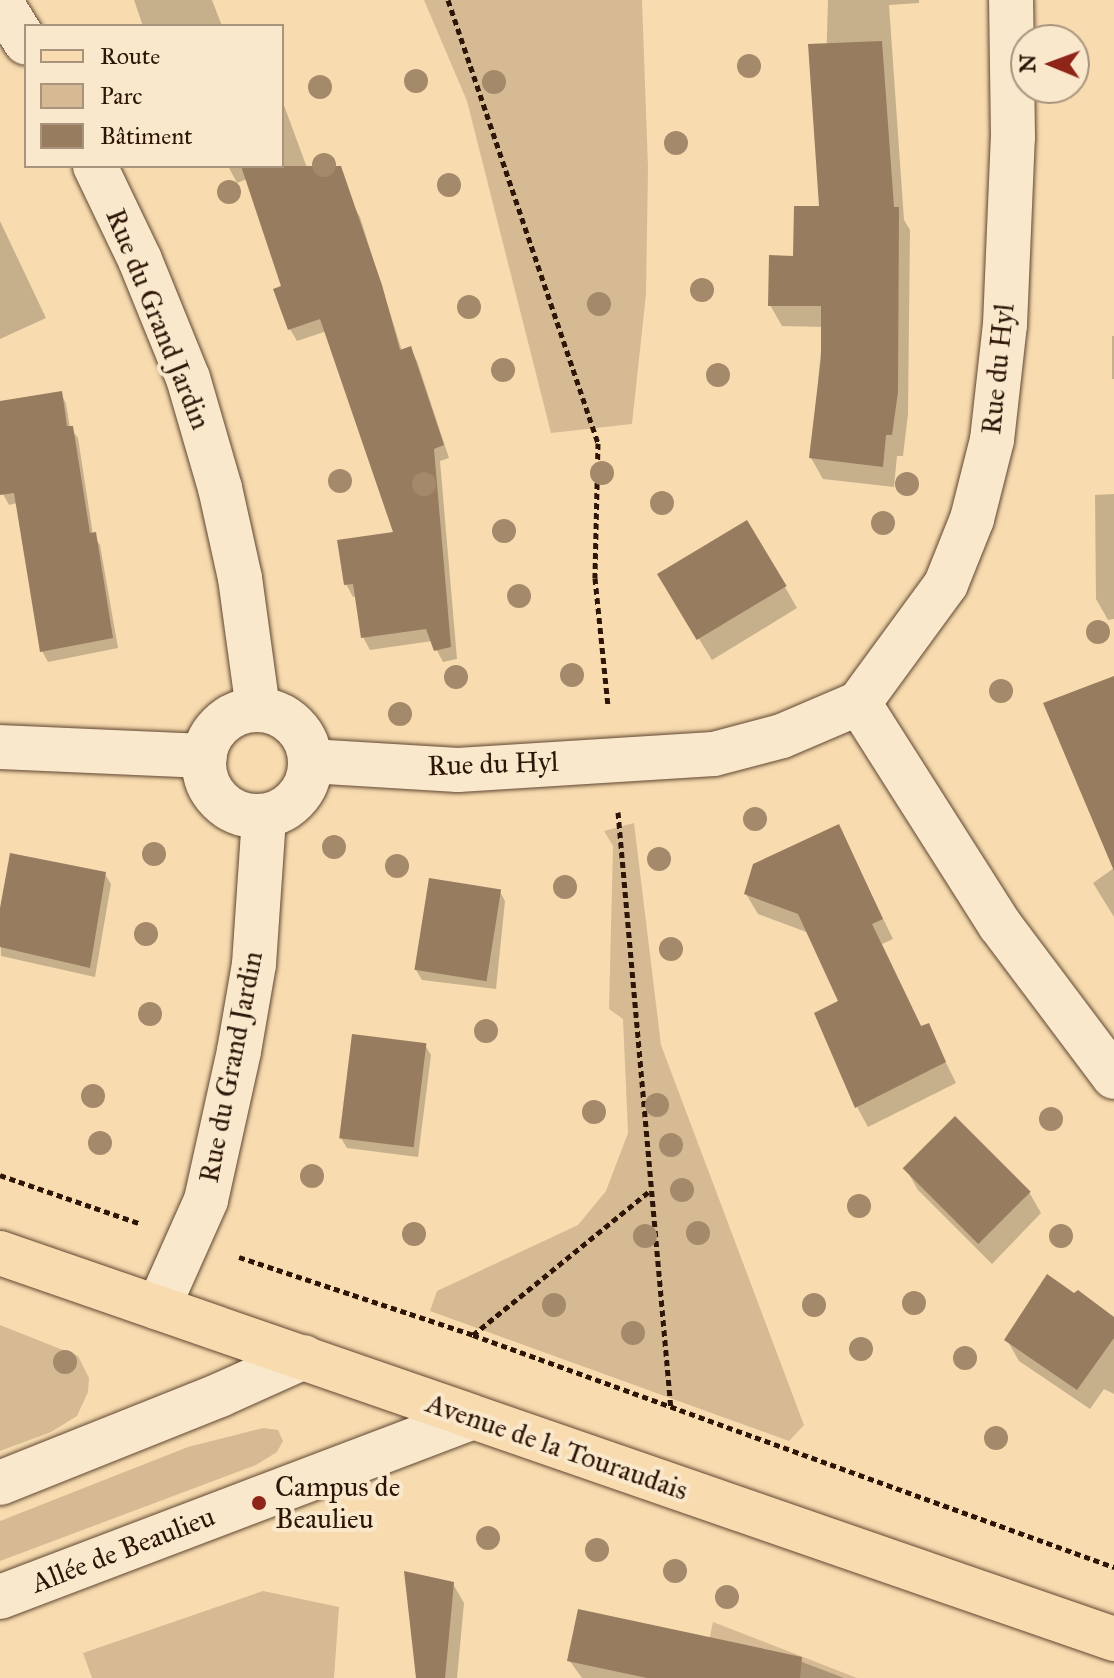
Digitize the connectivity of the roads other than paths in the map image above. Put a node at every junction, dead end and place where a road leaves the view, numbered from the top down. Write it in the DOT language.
graph roads {
  1 [pos="1011,0"];
  2 [pos="0,1"];
  3 [pos="24,40"];
  4 [pos="96,168"];
  5 [pos="859,703"];
  6 [pos="258,709"];
  7 [pos="0,747"];
  8 [pos="205,756"];
  9 [pos="310,761"];
  10 [pos="264,816"];
  11 [pos="1114,1077"];
  12 [pos="0,1253"];
  13 [pos="158,1308"];
  14 [pos="304,1357"];
  15 [pos="471,1418"];
  16 [pos="0,1483"];
  17 [pos="0,1597"];
  18 [pos="1114,1639"];
  1 -- 5 [label="street, Rue du Hyl"];
  2 -- 3 [label="street"];
  4 -- 6 [label="street, Rue du Grand Jardin"];
  5 -- 9 [label="street, Rue du Hyl"];
  5 -- 11 [label="street"];
  6 -- 8 [label="street"];
  6 -- 9 [label="street"];
  7 -- 8 [label="street"];
  8 -- 10 [label="street"];
  9 -- 10 [label="street"];
  10 -- 13 [label="street, Rue du Grand Jardin"];
  12 -- 13 [label="main road, Avenue de la Touraudais"];
  13 -- 14 [label="main road, Avenue de la Touraudais"];
  14 -- 15 [label="main road, Avenue de la Touraudais"];
  14 -- 16 [label="street"];
  15 -- 17 [label="street, Allée de Beaulieu"];
  15 -- 18 [label="main road, Avenue de la Touraudais"];
}
